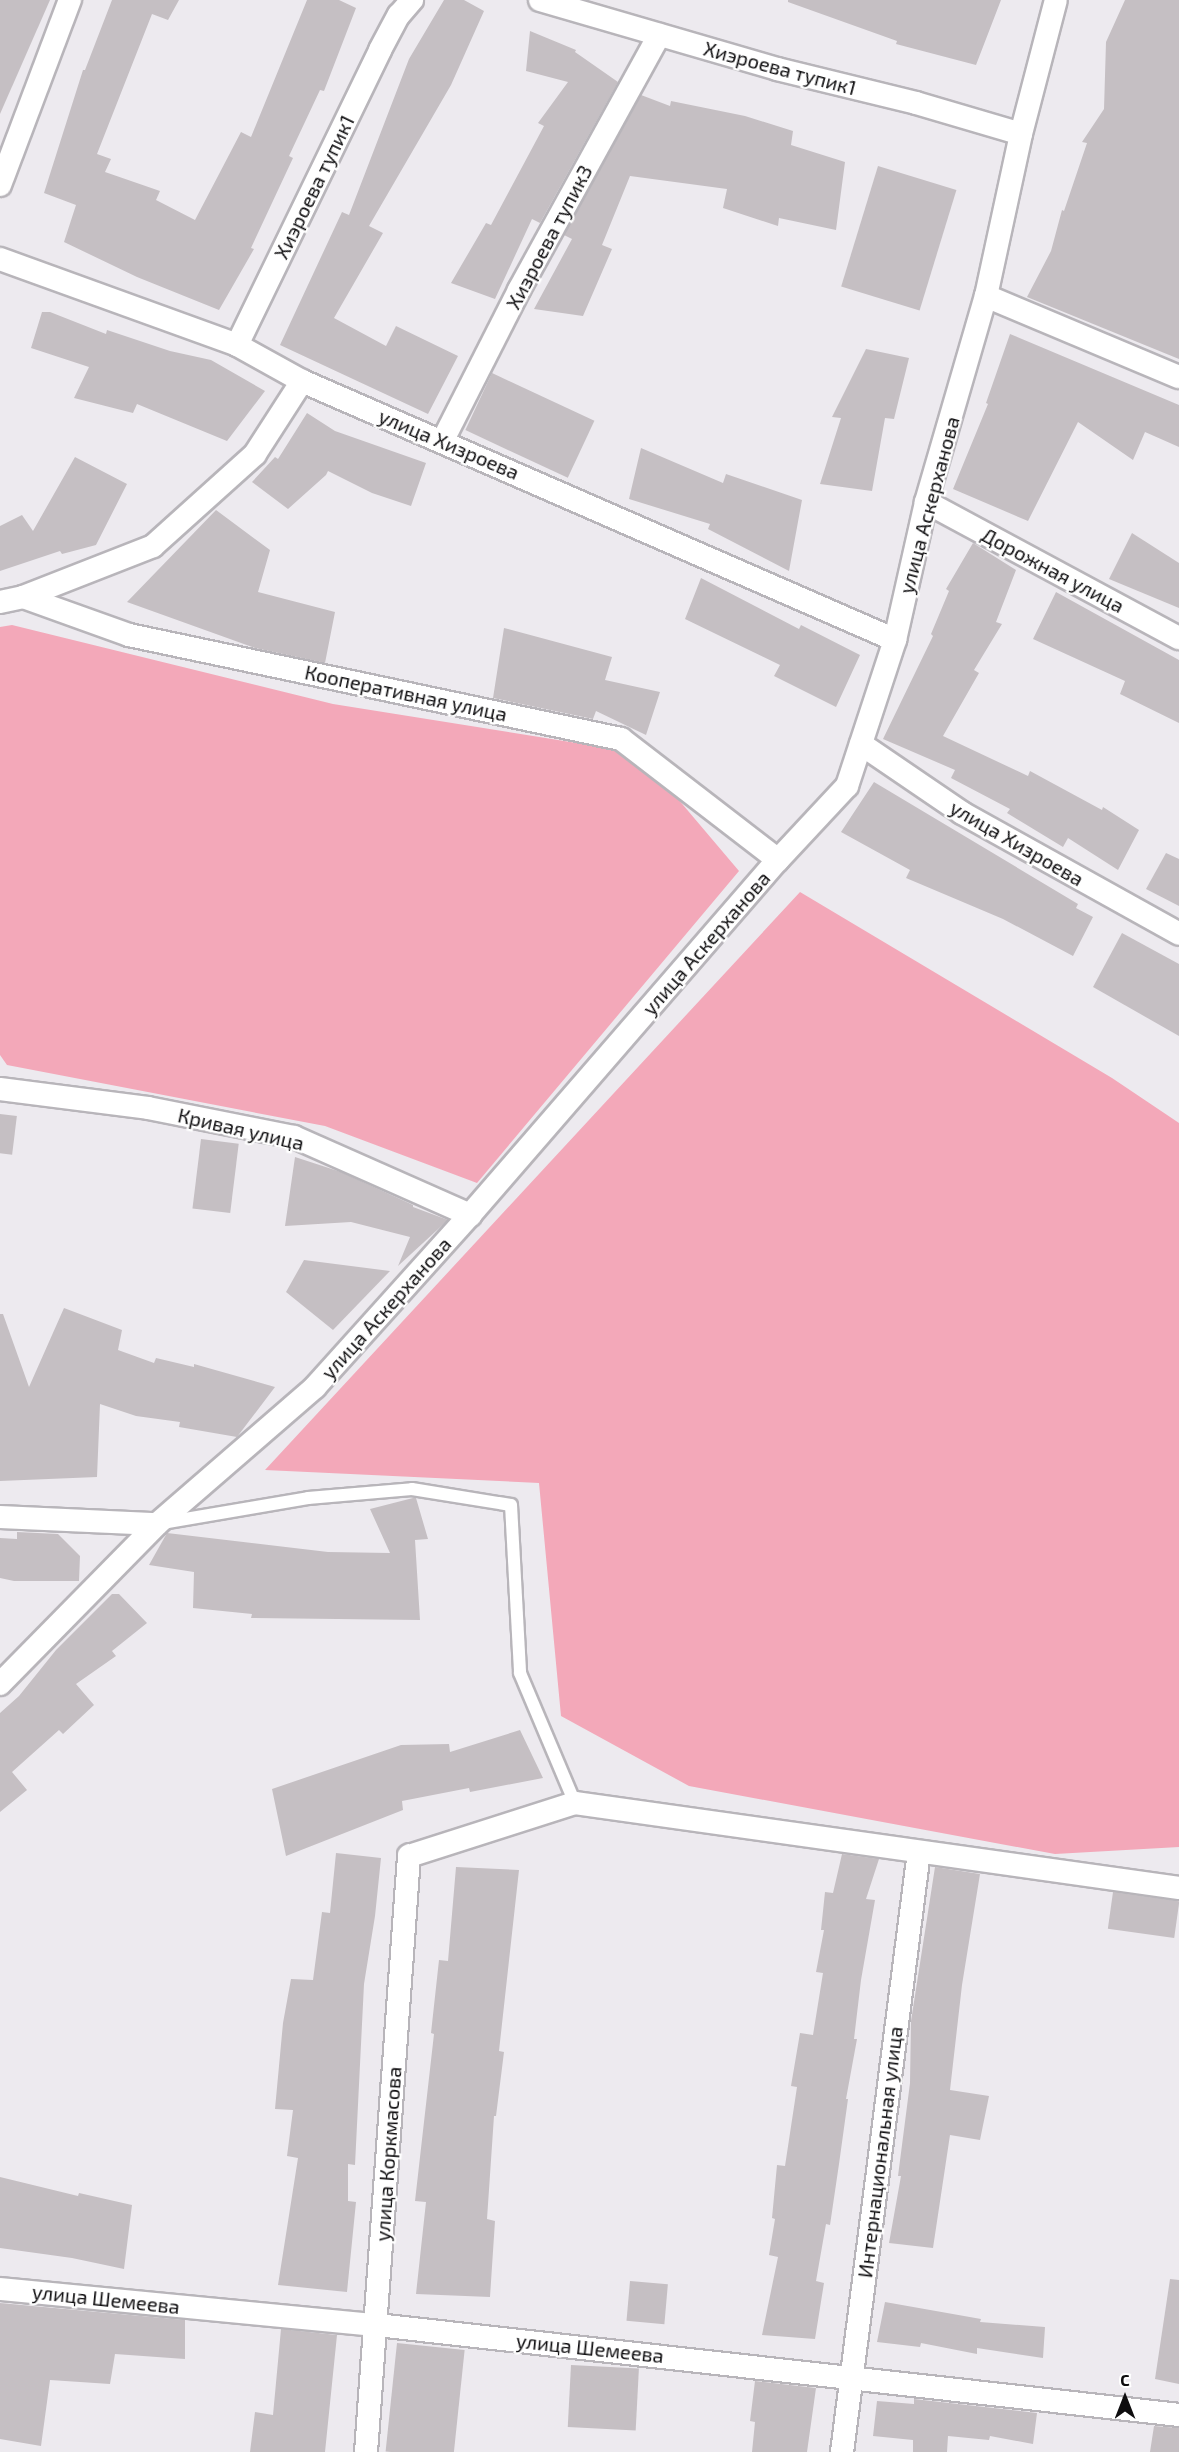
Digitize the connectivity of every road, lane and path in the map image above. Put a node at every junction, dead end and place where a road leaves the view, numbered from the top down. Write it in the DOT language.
graph roads {
  1 [pos="70,0"];
  2 [pos="412,0"];
  3 [pos="540,0"];
  4 [pos="1056,0"];
  5 [pos="659,35"];
  6 [pos="1021,134"];
  7 [pos="0,185"];
  8 [pos="0,259"];
  9 [pos="986,296"];
  10 [pos="237,345"];
  11 [pos="1179,377"];
  12 [pos="302,381"];
  13 [pos="443,440"];
  14 [pos="927,502"];
  15 [pos="23,597"];
  16 [pos="0,602"];
  17 [pos="1179,638"];
  18 [pos="895,640"];
  19 [pos="861,744"];
  20 [pos="778,860"];
  21 [pos="1179,934"];
  22 [pos="0,1089"];
  23 [pos="470,1215"];
  24 [pos="0,1517"];
  25 [pos="158,1524"];
  26 [pos="0,1684"];
  27 [pos="575,1803"];
  28 [pos="919,1852"];
  29 [pos="1179,1887"];
  30 [pos="0,2289"];
  31 [pos="377,2325"];
  32 [pos="850,2377"];
  33 [pos="1179,2415"];
  34 [pos="366,2452"];
  35 [pos="842,2452"];
  1 -- 7 [label="street"];
  2 -- 10 [label="street, Хиэроева тупик1"];
  3 -- 5 [label="street, Хиэроева тупик1"];
  4 -- 6 [label="street, улица Аскерханова"];
  5 -- 6 [label="street, Хиэроева тупик1"];
  5 -- 13 [label="street, Хизроева тупик3"];
  6 -- 9 [label="street, улица Аскерханова"];
  8 -- 10 [label="street, улица Хизроева"];
  9 -- 11 [label="street"];
  9 -- 14 [label="street, улица Аскерханова"];
  10 -- 12 [label="street, улица Хизроева"];
  12 -- 13 [label="street, улица Хизроева"];
  12 -- 15 [label="street"];
  13 -- 18 [label="street, улица Хизроева"];
  14 -- 17 [label="street, Дорожная улица"];
  14 -- 18 [label="street, улица Аскерханова"];
  15 -- 16 [label="street"];
  15 -- 20 [label="street, Кооперативная улица"];
  18 -- 19 [label="street, улица Аскерханова"];
  19 -- 20 [label="street, улица Аскерханова"];
  19 -- 21 [label="street, улица Хизроева"];
  20 -- 23 [label="street, улица Аскерханова"];
  22 -- 23 [label="street, Кривая улица"];
  23 -- 25 [label="street, улица Аскерханова"];
  24 -- 25 [label="street"];
  25 -- 26 [label="street, улица Аскерханова"];
  25 -- 27 [label="lane"];
  27 -- 28 [label="street"];
  27 -- 31 [label="street, улица Коркмасова"];
  28 -- 29 [label="street"];
  28 -- 32 [label="street, Интернациональная улица"];
  30 -- 31 [label="street, улица Шемеева"];
  31 -- 32 [label="street, улица Шемеева"];
  31 -- 34 [label="street, улица Коркмасова"];
  32 -- 33 [label="street, улица Шемеева"];
  32 -- 35 [label="street, Интернациональная улица"];
}
